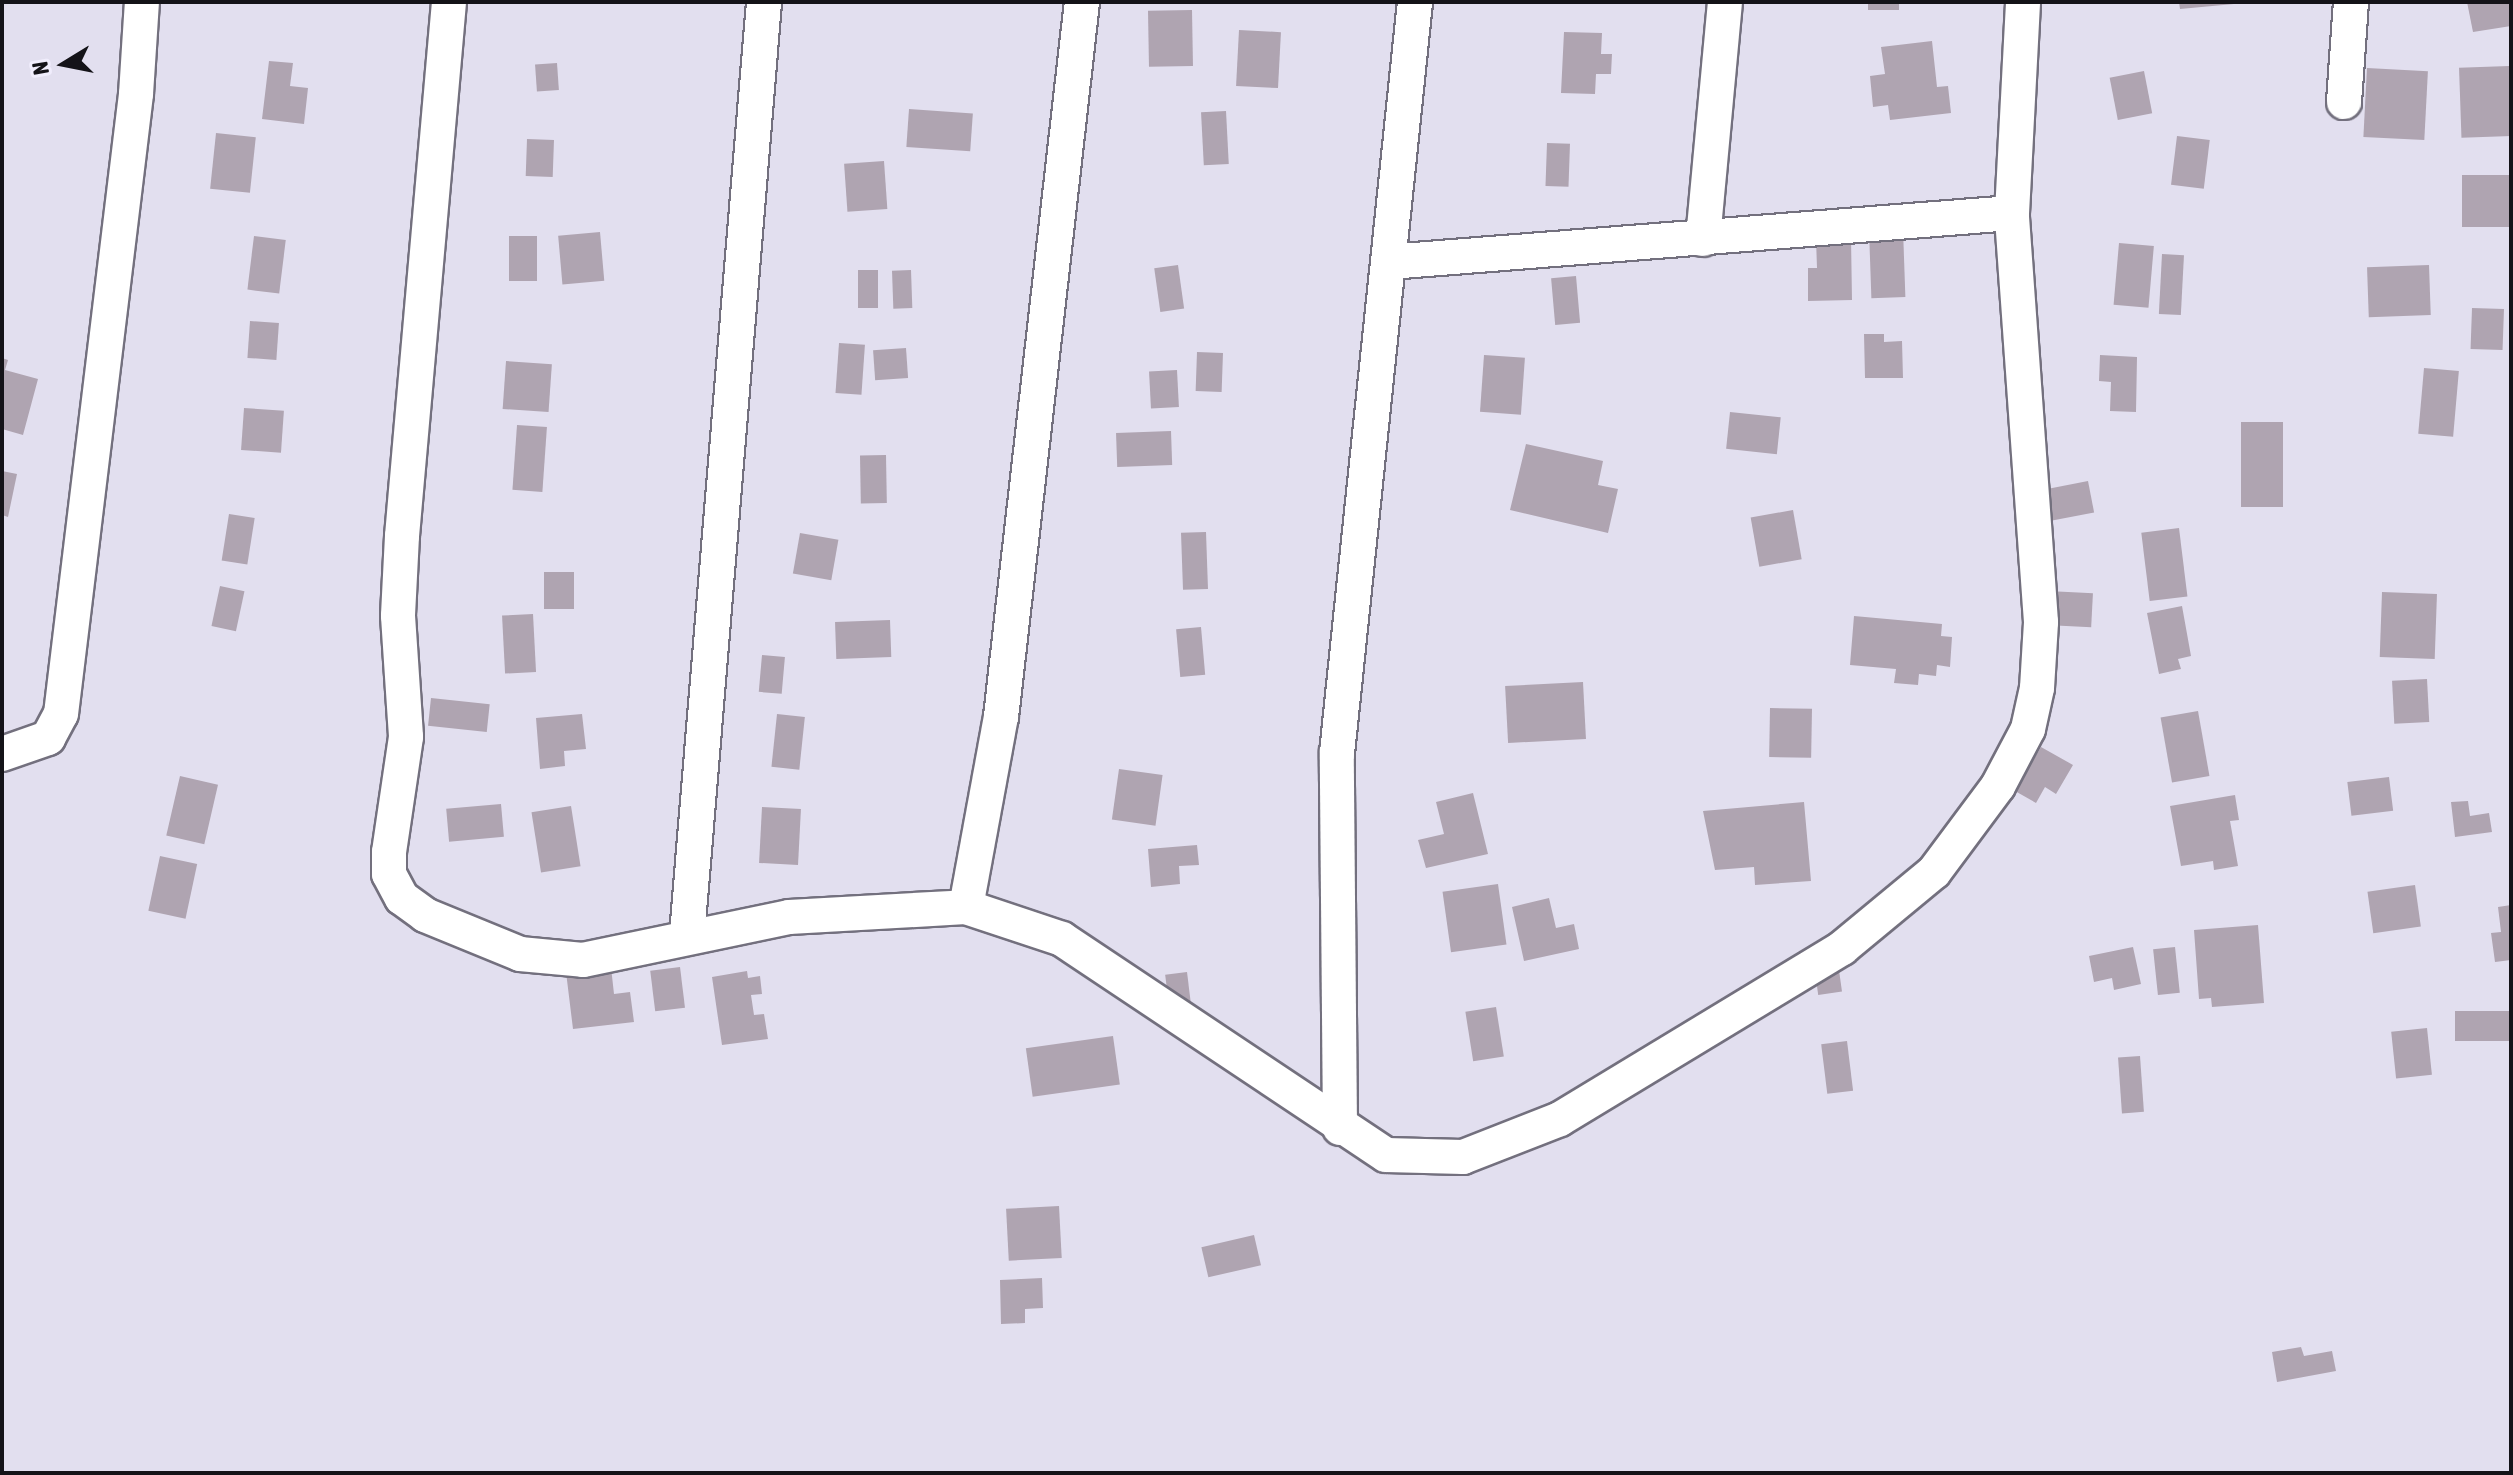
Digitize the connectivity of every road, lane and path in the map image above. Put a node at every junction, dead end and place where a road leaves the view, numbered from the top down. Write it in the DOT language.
graph roads {
  1 [pos="142,2"];
  2 [pos="449,2"];
  3 [pos="764,2"];
  4 [pos="1082,2"];
  5 [pos="1415,2"];
  6 [pos="1725,2"];
  7 [pos="2023,2"];
  8 [pos="2351,2"];
  9 [pos="2344,102"];
  10 [pos="2012,213"];
  11 [pos="1703,239"];
  12 [pos="1389,262"];
  13 [pos="2,754"];
  14 [pos="966,907"];
  15 [pos="687,935"];
  16 [pos="1340,1128"];
  1 -- 13 [label="street"];
  2 -- 15 [label="street"];
  3 -- 15 [label="street"];
  4 -- 14 [label="street"];
  5 -- 12 [label="street"];
  6 -- 11 [label="street"];
  7 -- 10 [label="street"];
  8 -- 9 [label="street"];
  10 -- 11 [label="street"];
  10 -- 16 [label="street"];
  11 -- 12 [label="street"];
  12 -- 16 [label="street"];
  14 -- 15 [label="street"];
  14 -- 16 [label="street"];
}
